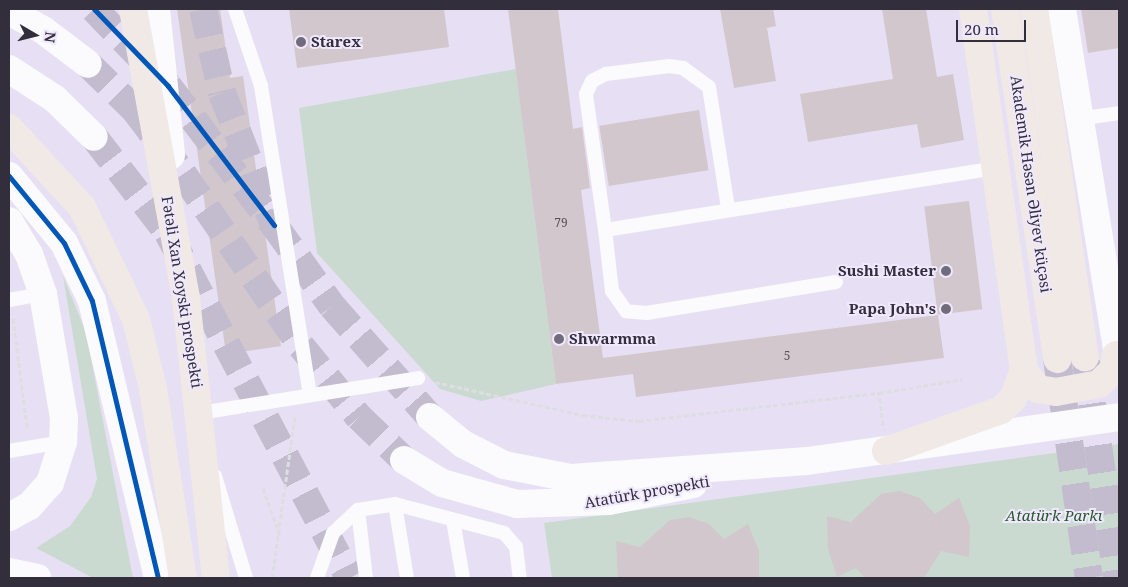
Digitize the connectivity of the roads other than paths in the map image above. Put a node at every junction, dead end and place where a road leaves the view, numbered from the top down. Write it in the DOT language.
graph roads {
  1 [pos="132,9"];
  2 [pos="156,9"];
  3 [pos="235,9"];
  4 [pos="973,9"];
  5 [pos="1005,9"];
  6 [pos="1034,9"];
  7 [pos="1062,9"];
  8 [pos="9,11"];
  9 [pos="88,64"];
  10 [pos="9,70"];
  11 [pos="1119,113"];
  12 [pos="1078,119"];
  13 [pos="9,128"];
  14 [pos="94,137"];
  15 [pos="998,168"];
  16 [pos="9,176"];
  17 [pos="728,209"];
  18 [pos="9,221"];
  19 [pos="605,230"];
  20 [pos="836,282"];
  21 [pos="43,294"];
  22 [pos="186,298"];
  23 [pos="11,306"];
  24 [pos="1085,357"];
  25 [pos="1118,357"];
  26 [pos="1057,359"];
  27 [pos="1024,371"];
  28 [pos="418,378"];
  29 [pos="310,395"];
  30 [pos="430,417"];
  31 [pos="1119,417"];
  32 [pos="201,424"];
  33 [pos="63,442"];
  34 [pos="9,451"];
  35 [pos="886,451"];
  36 [pos="404,460"];
  37 [pos="808,461"];
  38 [pos="395,504"];
  39 [pos="358,510"];
  40 [pos="9,517"];
  41 [pos="453,520"];
  42 [pos="9,572"];
  43 [pos="37,578"];
  44 [pos="158,578"];
  45 [pos="183,578"];
  46 [pos="216,578"];
  47 [pos="246,578"];
  48 [pos="317,578"];
  49 [pos="366,578"];
  50 [pos="407,578"];
  51 [pos="463,578"];
  52 [pos="520,578"];
  1 -- 22 [label="main road, Fətəli Xan Xoyski prospekti"];
  2 -- 22 [label="main road"];
  3 -- 29 [label="lane"];
  4 -- 15 [label="main road"];
  5 -- 26 [label="main road, Akademik Həsən Əliyev küçəsi"];
  6 -- 24 [label="main road, Akademik Həsən Əliyev küçəsi"];
  7 -- 12 [label="main road"];
  8 -- 9 [label="main road"];
  10 -- 14 [label="main road"];
  11 -- 12 [label="lane"];
  12 -- 25 [label="main road"];
  13 -- 45 [label="main road"];
  15 -- 17 [label="lane"];
  15 -- 27 [label="main road"];
  16 -- 44 [label="main road"];
  17 -- 19 [label="lane"];
  17 -- 19 [label="lane"];
  18 -- 21 [label="main road"];
  19 -- 20 [label="lane"];
  21 -- 23 [label="lane"];
  21 -- 33 [label="main road"];
  22 -- 32 [label="main road, Fətəli Xan Xoyski prospekti"];
  25 -- 27 [label="main road"];
  27 -- 35 [label="main road"];
  28 -- 29 [label="lane"];
  29 -- 32 [label="lane"];
  30 -- 37 [label="main road, Atatürk prospekti"];
  31 -- 35 [label="main road, Atatürk prospekti"];
  32 -- 46 [label="main road, Fətəli Xan Xoyski prospekti"];
  32 -- 47 [label="lane"];
  33 -- 34 [label="lane"];
  33 -- 40 [label="main road"];
  35 -- 37 [label="main road, Atatürk prospekti"];
  36 -- 37 [label="main road, Atatürk prospekti"];
  38 -- 39 [label="lane"];
  38 -- 41 [label="lane"];
  38 -- 50 [label="lane"];
  39 -- 48 [label="lane"];
  39 -- 49 [label="lane"];
  41 -- 51 [label="lane"];
  41 -- 52 [label="lane"];
  42 -- 43 [label="main road"];
}
